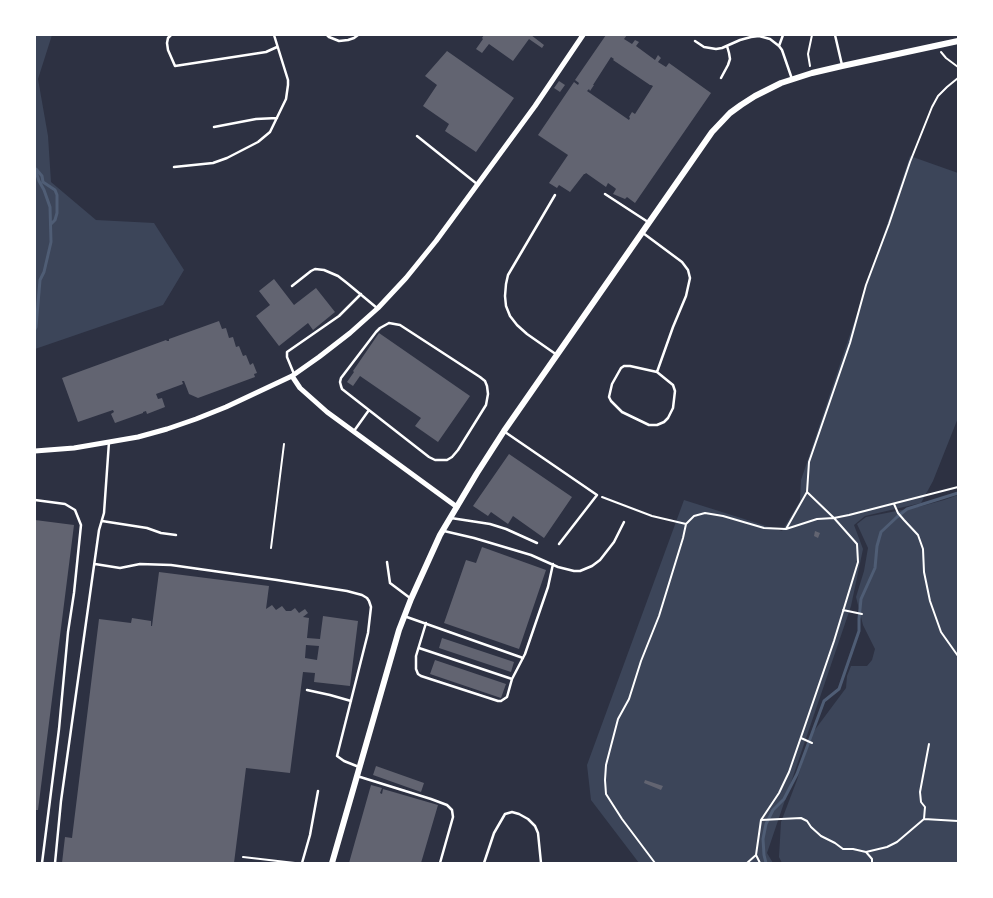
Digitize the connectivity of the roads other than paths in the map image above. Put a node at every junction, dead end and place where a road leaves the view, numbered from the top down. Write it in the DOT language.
graph roads {
  1 [pos="171,35"];
  2 [pos="274,35"];
  3 [pos="327,35"];
  4 [pos="358,35"];
  5 [pos="583,35"];
  6 [pos="783,35"];
  7 [pos="835,35"];
  8 [pos="695,41"];
  9 [pos="958,41"];
  10 [pos="727,46"];
  11 [pos="779,46"];
  12 [pos="278,47"];
  13 [pos="842,66"];
  14 [pos="721,78"];
  15 [pos="792,79"];
  16 [pos="277,118"];
  17 [pos="214,127"];
  18 [pos="417,136"];
  19 [pos="174,167"];
  20 [pos="478,184"];
  21 [pos="605,194"];
  22 [pos="555,195"];
  23 [pos="649,222"];
  24 [pos="642,232"];
  25 [pos="292,286"];
  26 [pos="361,294"];
  27 [pos="378,308"];
  28 [pos="557,355"];
  29 [pos="657,372"];
  30 [pos="293,375"];
  31 [pos="369,410"];
  32 [pos="354,431"];
  33 [pos="504,432"];
  34 [pos="109,442"];
  35 [pos="35,451"];
  36 [pos="35,500"];
  37 [pos="457,506"];
  38 [pos="450,517"];
  39 [pos="102,521"];
  40 [pos="624,522"];
  41 [pos="442,531"];
  42 [pos="176,535"];
  43 [pos="537,543"];
  44 [pos="559,544"];
  45 [pos="387,562"];
  46 [pos="94,564"];
  47 [pos="553,564"];
  48 [pos="410,599"];
  49 [pos="404,616"];
  50 [pos="426,623"];
  51 [pos="418,648"];
  52 [pos="523,658"];
  53 [pos="512,679"];
  54 [pos="307,690"];
  55 [pos="351,701"];
  56 [pos="359,767"];
  57 [pos="356,776"];
  58 [pos="318,791"];
  59 [pos="42,863"];
  60 [pos="55,863"];
  61 [pos="302,863"];
  62 [pos="332,863"];
  63 [pos="440,863"];
  64 [pos="484,863"];
  65 [pos="541,863"];
  1 -- 12 [label="lane"];
  2 -- 12 [label="lane"];
  3 -- 4 [label="lane"];
  5 -- 20 [label="street"];
  6 -- 11 [label="lane"];
  7 -- 13 [label="lane"];
  8 -- 10 [label="lane"];
  9 -- 13 [label="street"];
  10 -- 11 [label="lane"];
  10 -- 14 [label="lane"];
  11 -- 15 [label="lane"];
  12 -- 16 [label="lane"];
  13 -- 15 [label="street"];
  15 -- 23 [label="street"];
  16 -- 17 [label="lane"];
  16 -- 19 [label="lane"];
  18 -- 20 [label="lane"];
  20 -- 27 [label="street"];
  21 -- 23 [label="lane"];
  22 -- 28 [label="lane"];
  23 -- 24 [label="street"];
  24 -- 28 [label="street"];
  24 -- 29 [label="lane"];
  25 -- 26 [label="lane"];
  26 -- 27 [label="lane"];
  26 -- 30 [label="lane"];
  27 -- 30 [label="street"];
  28 -- 33 [label="street"];
  29 -- 29 [label="lane"];
  30 -- 32 [label="street"];
  30 -- 34 [label="street"];
  31 -- 31 [label="lane"];
  31 -- 32 [label="lane"];
  32 -- 37 [label="street"];
  33 -- 37 [label="street"];
  33 -- 44 [label="lane"];
  34 -- 35 [label="street"];
  34 -- 39 [label="lane"];
  36 -- 59 [label="lane"];
  37 -- 38 [label="street"];
  38 -- 41 [label="street"];
  38 -- 43 [label="lane"];
  39 -- 42 [label="lane"];
  39 -- 46 [label="lane"];
  40 -- 47 [label="lane"];
  41 -- 47 [label="lane"];
  41 -- 48 [label="street"];
  45 -- 48 [label="lane"];
  46 -- 55 [label="lane"];
  46 -- 60 [label="lane"];
  47 -- 52 [label="lane"];
  48 -- 49 [label="street"];
  49 -- 50 [label="lane"];
  49 -- 56 [label="street"];
  50 -- 51 [label="lane"];
  50 -- 52 [label="lane"];
  51 -- 53 [label="lane"];
  51 -- 53 [label="lane"];
  52 -- 53 [label="lane"];
  54 -- 55 [label="lane"];
  55 -- 56 [label="lane"];
  56 -- 57 [label="street"];
  57 -- 62 [label="street"];
  57 -- 63 [label="lane"];
  58 -- 61 [label="lane"];
  64 -- 65 [label="lane"];
}
